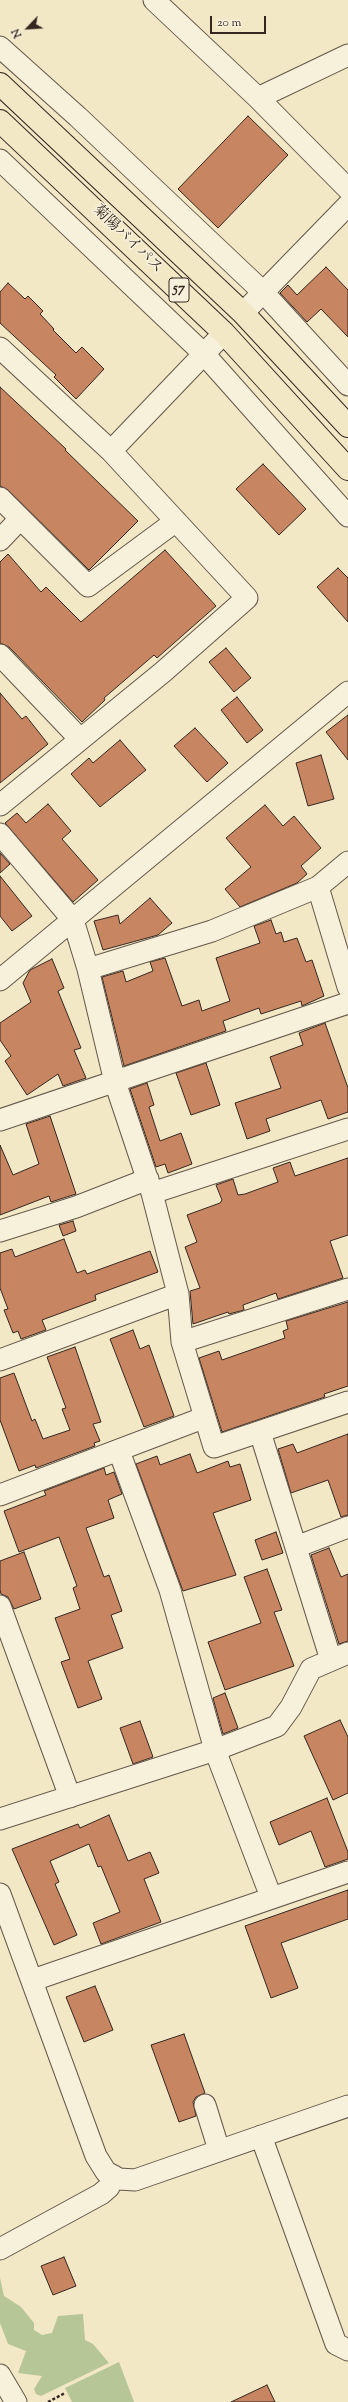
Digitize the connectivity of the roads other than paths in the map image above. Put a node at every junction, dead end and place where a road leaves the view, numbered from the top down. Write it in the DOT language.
graph roads {
  1 [pos="158,1"];
  2 [pos="0,47"];
  3 [pos="348,55"];
  4 [pos="0,84"];
  5 [pos="258,98"];
  6 [pos="0,121"];
  7 [pos="0,160"];
  8 [pos="348,189"];
  9 [pos="348,204"];
  10 [pos="263,292"];
  11 [pos="243,313"];
  12 [pos="224,333"];
  13 [pos="0,348"];
  14 [pos="204,354"];
  15 [pos="348,385"];
  16 [pos="348,426"];
  17 [pos="111,451"];
  18 [pos="348,469"];
  19 [pos="0,498"];
  20 [pos="348,516"];
  21 [pos="20,519"];
  22 [pos="176,521"];
  23 [pos="0,540"];
  24 [pos="0,656"];
  25 [pos="348,693"];
  26 [pos="80,739"];
  27 [pos="0,805"];
  28 [pos="0,834"];
  29 [pos="348,862"];
  30 [pos="318,887"];
  31 [pos="73,920"];
  32 [pos="88,969"];
  33 [pos="0,980"];
  34 [pos="348,987"];
  35 [pos="348,1004"];
  36 [pos="115,1082"];
  37 [pos="0,1120"];
  38 [pos="348,1129"];
  39 [pos="150,1186"];
  40 [pos="0,1231"];
  41 [pos="348,1289"];
  42 [pos="178,1294"];
  43 [pos="182,1342"];
  44 [pos="0,1360"];
  45 [pos="348,1402"];
  46 [pos="203,1418"];
  47 [pos="260,1432"];
  48 [pos="119,1450"];
  49 [pos="0,1495"];
  50 [pos="348,1527"];
  51 [pos="296,1546"];
  52 [pos="0,1606"];
  53 [pos="343,1656"];
  54 [pos="215,1750"];
  55 [pos="70,1797"];
  56 [pos="0,1819"];
  57 [pos="348,1872"];
  58 [pos="0,1894"];
  59 [pos="271,1897"];
  60 [pos="33,1980"];
  61 [pos="204,2105"];
  62 [pos="348,2106"];
  63 [pos="261,2136"];
  64 [pos="219,2150"];
  65 [pos="114,2176"];
  66 [pos="0,2249"];
  67 [pos="348,2350"];
  68 [pos="0,2375"];
  69 [pos="16,2402"];
  1 -- 5 [label="street"];
  2 -- 10 [label="street"];
  3 -- 5 [label="street"];
  4 -- 11 [label="highway, 菊陽バイパス / 57"];
  5 -- 8 [label="street"];
  6 -- 12 [label="highway, 菊陽バイパス / 57"];
  7 -- 14 [label="street"];
  9 -- 10 [label="street"];
  10 -- 11 [label="street"];
  10 -- 15 [label="street"];
  11 -- 16 [label="highway, 菊陽バイパス / 57"];
  12 -- 14 [label="street"];
  12 -- 18 [label="highway, 菊陽バイパス / 57"];
  13 -- 17 [label="street"];
  14 -- 17 [label="street"];
  14 -- 20 [label="street"];
  17 -- 22 [label="street"];
  19 -- 21 [label="street"];
  21 -- 22 [label="street"];
  21 -- 23 [label="street"];
  22 -- 26 [label="street"];
  24 -- 26 [label="street"];
  25 -- 31 [label="street"];
  26 -- 27 [label="street"];
  28 -- 31 [label="street"];
  29 -- 30 [label="street"];
  30 -- 32 [label="street"];
  30 -- 34 [label="street"];
  31 -- 32 [label="street"];
  31 -- 33 [label="street"];
  32 -- 36 [label="street"];
  35 -- 36 [label="street"];
  36 -- 37 [label="street"];
  36 -- 39 [label="street"];
  38 -- 39 [label="street"];
  39 -- 40 [label="street"];
  39 -- 42 [label="street"];
  41 -- 43 [label="street"];
  42 -- 43 [label="street"];
  42 -- 44 [label="street"];
  43 -- 46 [label="street"];
  45 -- 47 [label="street"];
  46 -- 47 [label="street"];
  46 -- 48 [label="street"];
  47 -- 51 [label="street"];
  48 -- 49 [label="street"];
  48 -- 54 [label="street"];
  50 -- 51 [label="street"];
  51 -- 53 [label="street"];
  52 -- 55 [label="street"];
  53 -- 54 [label="street"];
  54 -- 55 [label="street"];
  54 -- 59 [label="street"];
  55 -- 56 [label="street"];
  57 -- 59 [label="street"];
  58 -- 60 [label="street"];
  59 -- 60 [label="street"];
  60 -- 65 [label="street"];
  61 -- 64 [label="street"];
  62 -- 63 [label="street"];
  63 -- 64 [label="street"];
  63 -- 67 [label="street"];
  64 -- 65 [label="street"];
  65 -- 66 [label="street"];
  68 -- 69 [label="street"];
}
